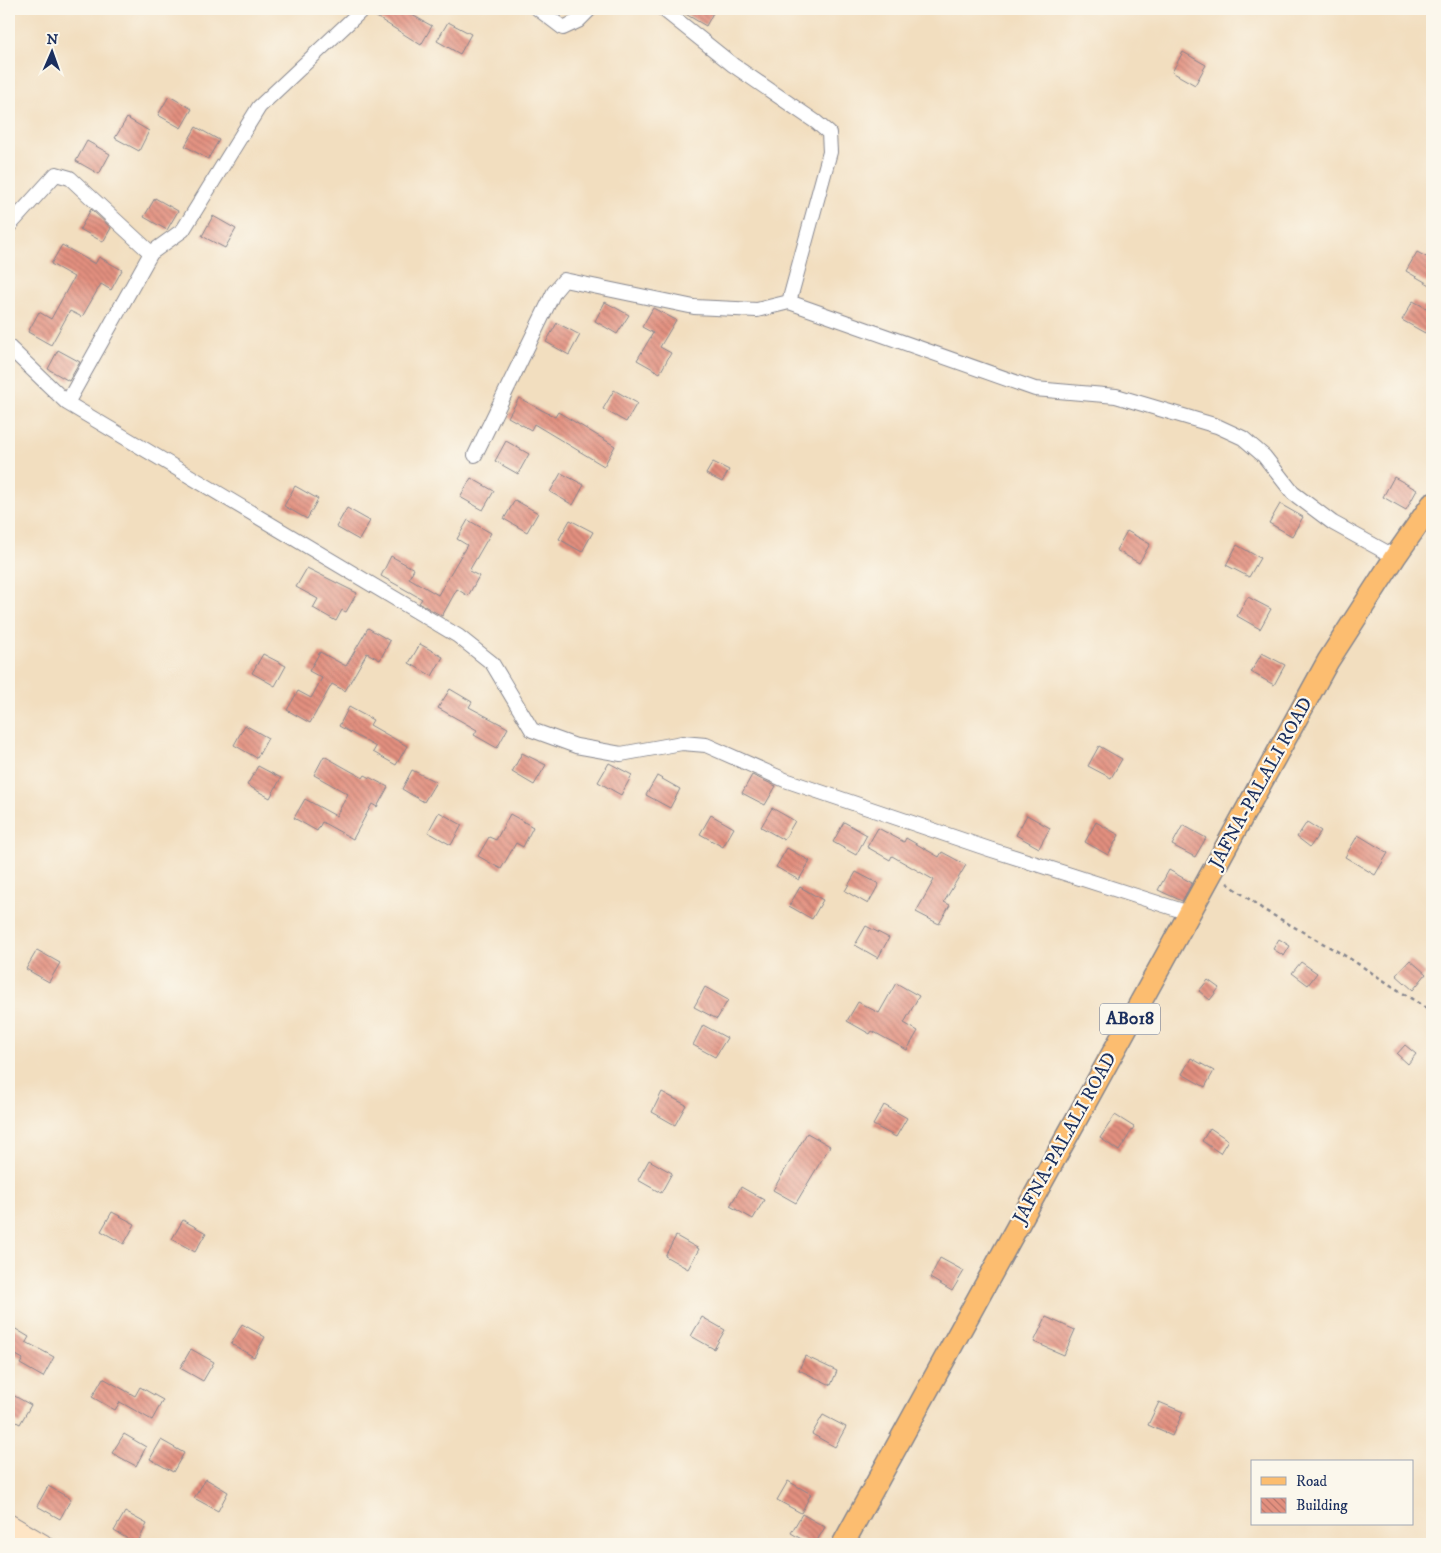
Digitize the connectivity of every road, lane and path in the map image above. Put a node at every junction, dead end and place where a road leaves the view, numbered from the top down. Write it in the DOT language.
graph roads {
  1 [pos="363,9"];
  2 [pos="538,9"];
  3 [pos="590,9"];
  4 [pos="663,9"];
  5 [pos="9,226"];
  6 [pos="151,253"];
  7 [pos="789,302"];
  8 [pos="9,347"];
  9 [pos="67,403"];
  10 [pos="475,455"];
  11 [pos="1432,504"];
  12 [pos="1395,557"];
  13 [pos="1211,871"];
  14 [pos="1189,913"];
  15 [pos="1432,1012"];
  16 [pos="9,1524"];
  17 [pos="43,1544"];
  18 [pos="843,1544"];
  1 -- 6 [label="street"];
  2 -- 3 [label="street"];
  4 -- 7 [label="street"];
  5 -- 6 [label="street"];
  6 -- 9 [label="street"];
  7 -- 10 [label="street"];
  7 -- 12 [label="street"];
  8 -- 9 [label="street"];
  9 -- 14 [label="street"];
  11 -- 12 [label="main road, JAFNA-PALALI ROAD / AB018"];
  12 -- 13 [label="main road, JAFNA-PALALI ROAD / AB018"];
  13 -- 14 [label="main road, JAFNA-PALALI ROAD / AB018"];
  13 -- 15 [label="path"];
  14 -- 18 [label="main road, JAFNA-PALALI ROAD / AB018"];
  16 -- 17 [label="street"];
}
